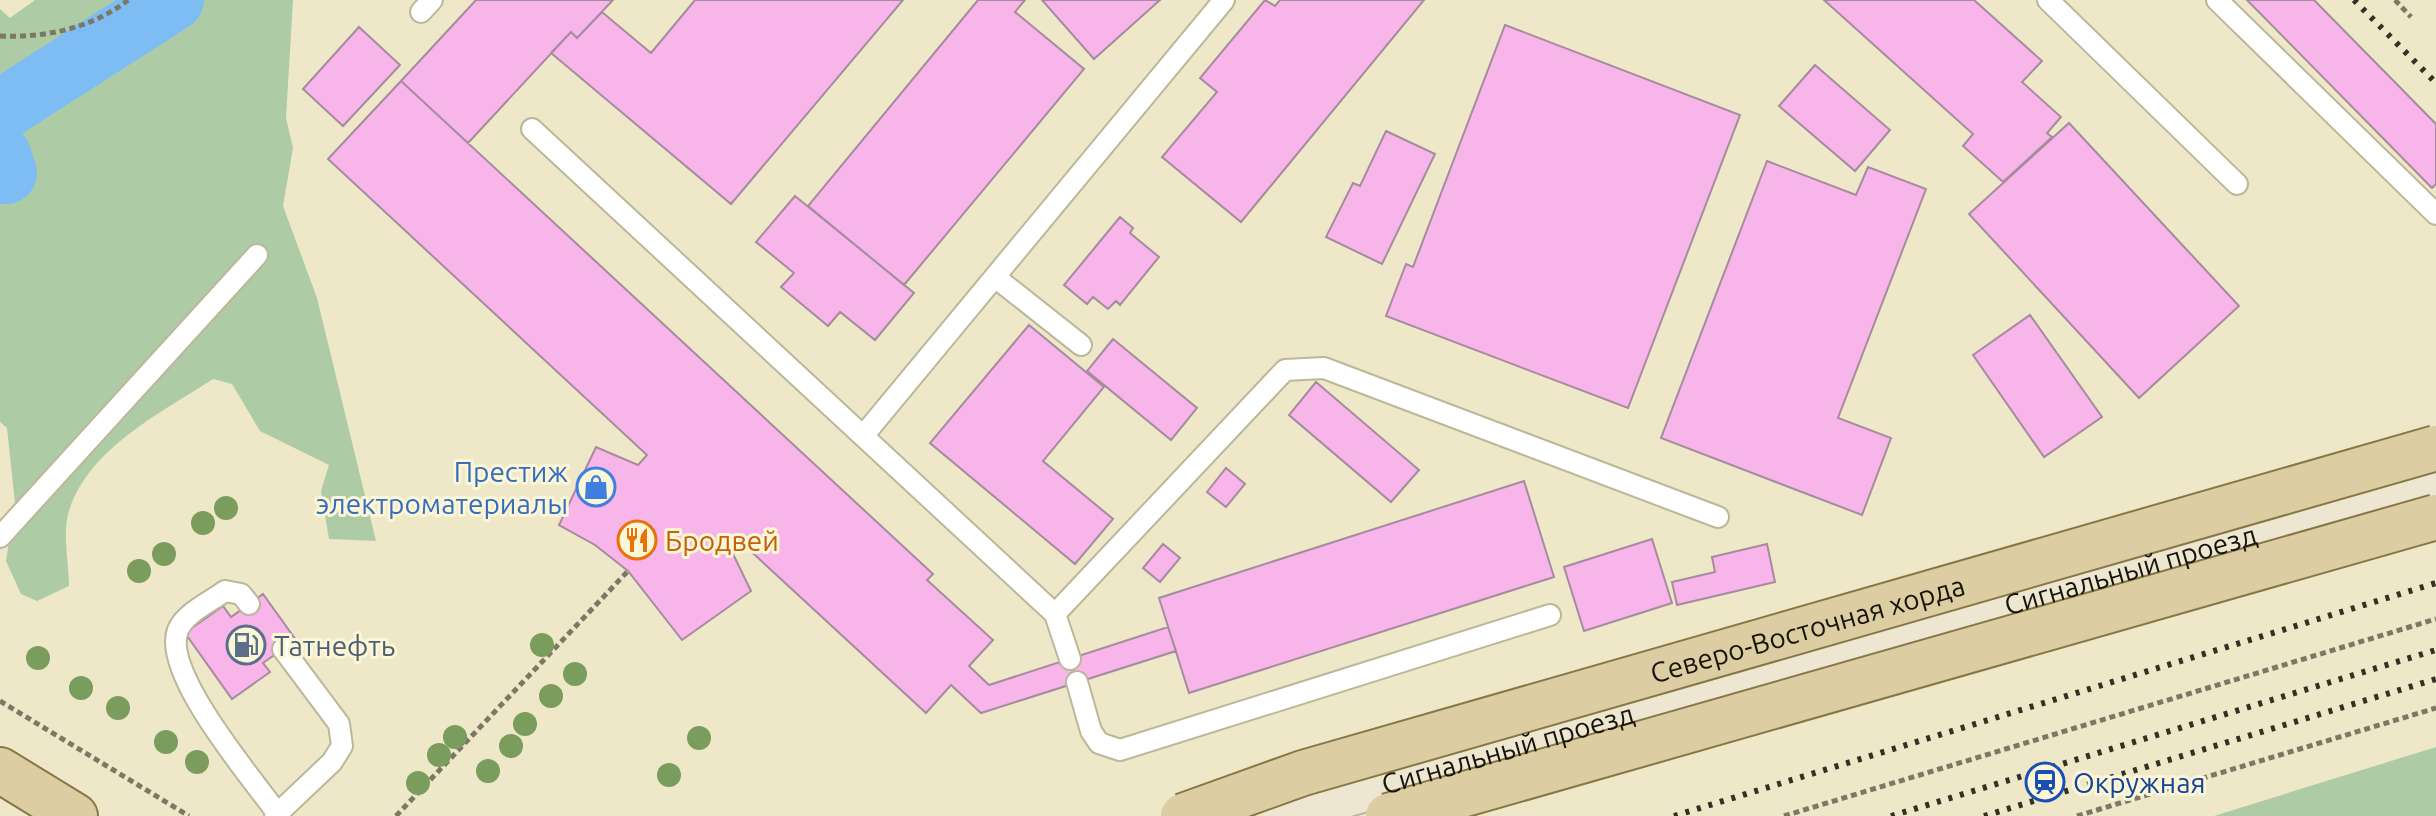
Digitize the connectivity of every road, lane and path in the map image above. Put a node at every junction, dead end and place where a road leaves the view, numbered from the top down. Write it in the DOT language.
graph roads {
  1 [pos="128,0"];
  2 [pos="1224,0"];
  3 [pos="2048,0"];
  4 [pos="2217,0"];
  5 [pos="2395,0"];
  6 [pos="2411,17"];
  7 [pos="0,36"];
  8 [pos="532,129"];
  9 [pos="2237,184"];
  10 [pos="2436,214"];
  11 [pos="257,255"];
  12 [pos="995,277"];
  13 [pos="1081,345"];
  14 [pos="863,436"];
  15 [pos="2436,448"];
  16 [pos="2436,481"];
  17 [pos="1718,517"];
  18 [pos="2436,517"];
  19 [pos="0,537"];
  20 [pos="628,571"];
  21 [pos="249,604"];
  22 [pos="1055,614"];
  23 [pos="1550,615"];
  24 [pos="2436,619"];
  25 [pos="283,649"];
  26 [pos="1070,659"];
  27 [pos="1077,682"];
  28 [pos="0,701"];
  29 [pos="2436,708"];
  30 [pos="0,770"];
  31 [pos="276,814"];
  32 [pos="75,816"];
  33 [pos="189,816"];
  34 [pos="396,816"];
  35 [pos="1183,816"];
  36 [pos="1271,816"];
  37 [pos="1388,816"];
  38 [pos="1784,816"];
  39 [pos="2077,816"];
  1 -- 7 [label="path"];
  2 -- 12 [label="lane"];
  3 -- 9 [label="lane"];
  4 -- 10 [label="lane"];
  5 -- 6 [label="path"];
  8 -- 14 [label="lane"];
  11 -- 19 [label="lane"];
  12 -- 13 [label="lane"];
  12 -- 14 [label="lane"];
  14 -- 22 [label="lane"];
  15 -- 35 [label="main road, Северо-Восточная хорда, bridge"];
  16 -- 36 [label="street, Сигнальный проезд"];
  17 -- 22 [label="lane"];
  18 -- 37 [label="main road, bridge"];
  20 -- 34 [label="path"];
  21 -- 31 [label="lane"];
  22 -- 26 [label="lane"];
  23 -- 27 [label="lane"];
  24 -- 38 [label="path"];
  25 -- 31 [label="lane"];
  28 -- 33 [label="path"];
  29 -- 39 [label="path"];
  30 -- 32 [label="main road"];
}
